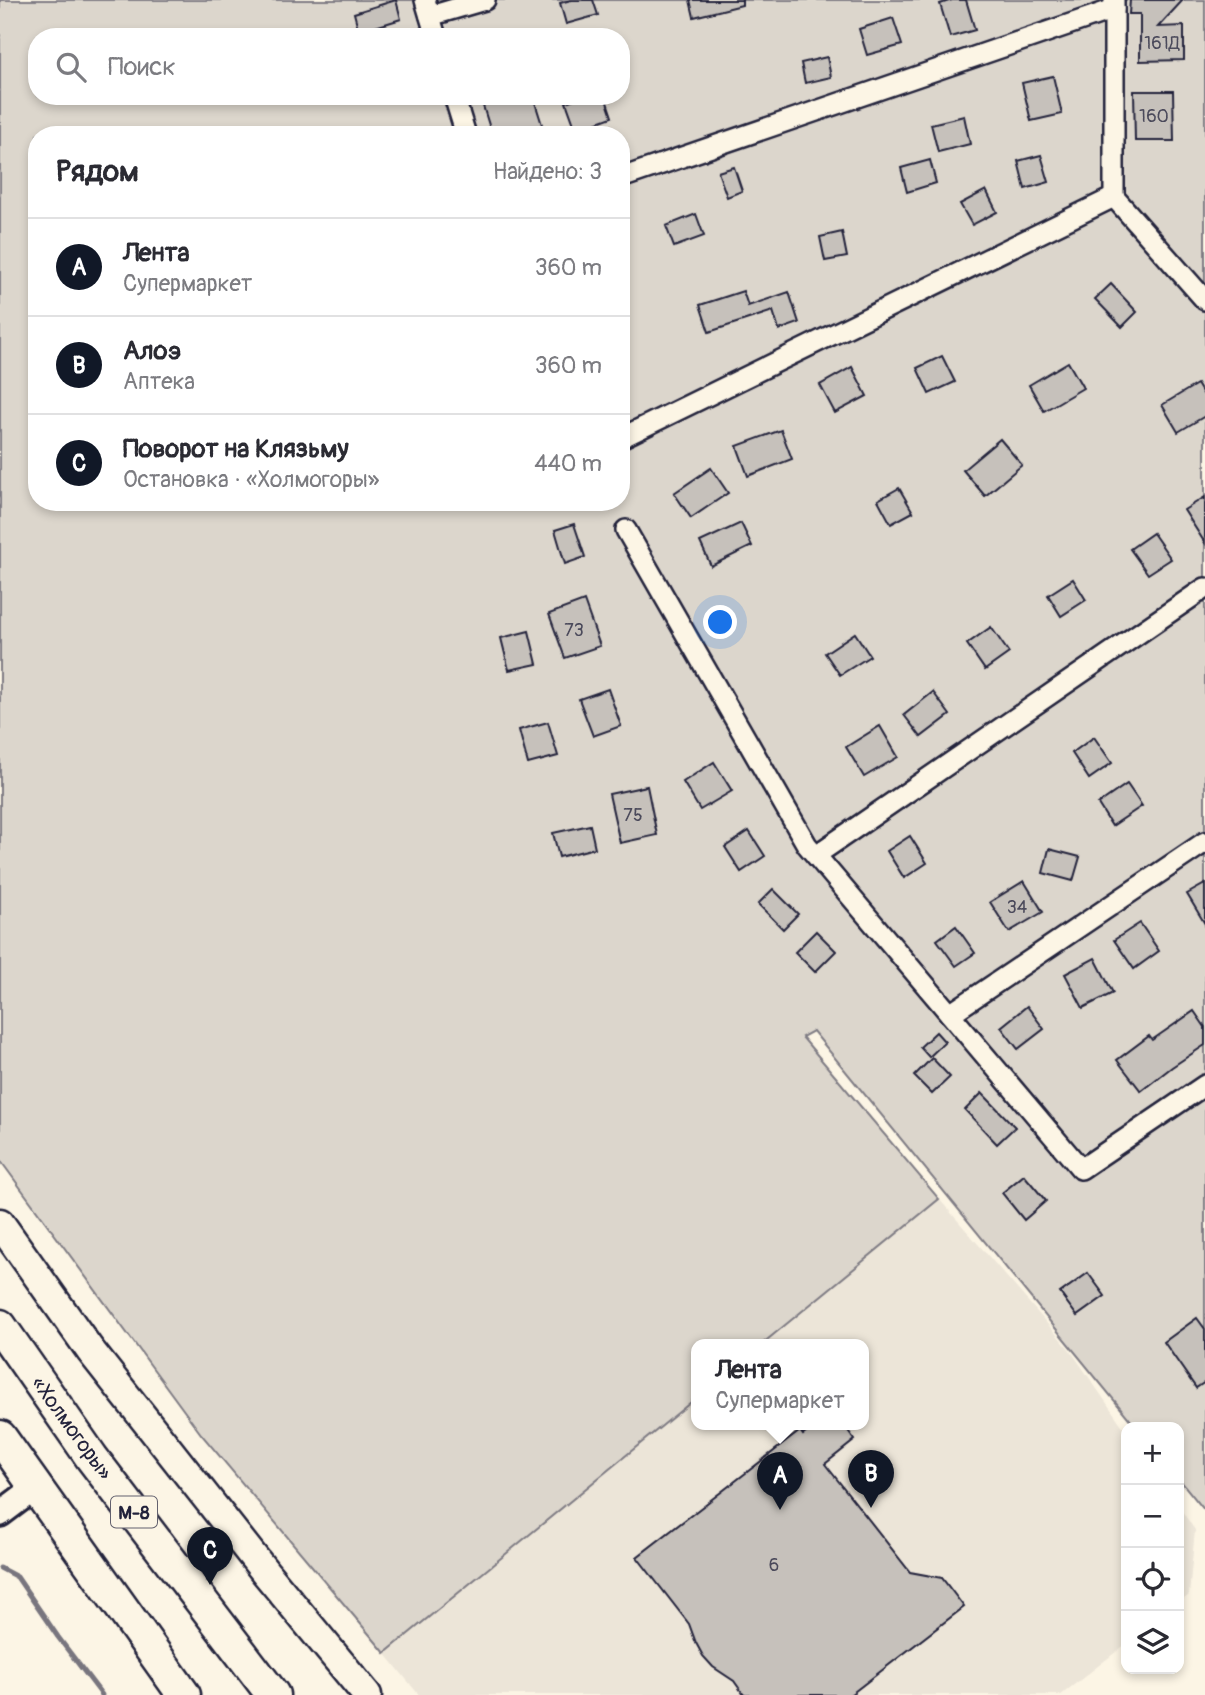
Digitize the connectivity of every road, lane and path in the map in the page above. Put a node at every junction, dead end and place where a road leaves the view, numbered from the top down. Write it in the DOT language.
graph roads {
  1 [pos="485,0"];
  2 [pos="1114,4"];
  3 [pos="428,8"];
  4 [pos="434,28"];
  5 [pos="457,105"];
  6 [pos="463,126"];
  7 [pos="630,175"];
  8 [pos="1114,197"];
  9 [pos="1205,300"];
  10 [pos="630,434"];
  11 [pos="626,530"];
  12 [pos="1205,588"];
  13 [pos="1205,842"];
  14 [pos="816,855"];
  15 [pos="950,1014"];
  16 [pos="1205,1085"];
  17 [pos="0,1223"];
  18 [pos="0,1326"];
  19 [pos="0,1437"];
  20 [pos="36,1487"];
  21 [pos="0,1514"];
  22 [pos="184,1695"];
  23 [pos="273,1695"];
  24 [pos="367,1695"];
  1 -- 3 [label="street"];
  2 -- 7 [label="street"];
  2 -- 8 [label="street"];
  3 -- 4 [label="street"];
  5 -- 6 [label="street"];
  8 -- 9 [label="street"];
  8 -- 10 [label="street"];
  11 -- 14 [label="street"];
  12 -- 14 [label="street"];
  13 -- 15 [label="street"];
  14 -- 15 [label="street"];
  15 -- 16 [label="street"];
  17 -- 24 [label="main road"];
  18 -- 23 [label="highway, «Холмогоры» / М-8"];
  19 -- 20 [label="highway"];
  20 -- 21 [label="street"];
  20 -- 22 [label="highway"];
}
